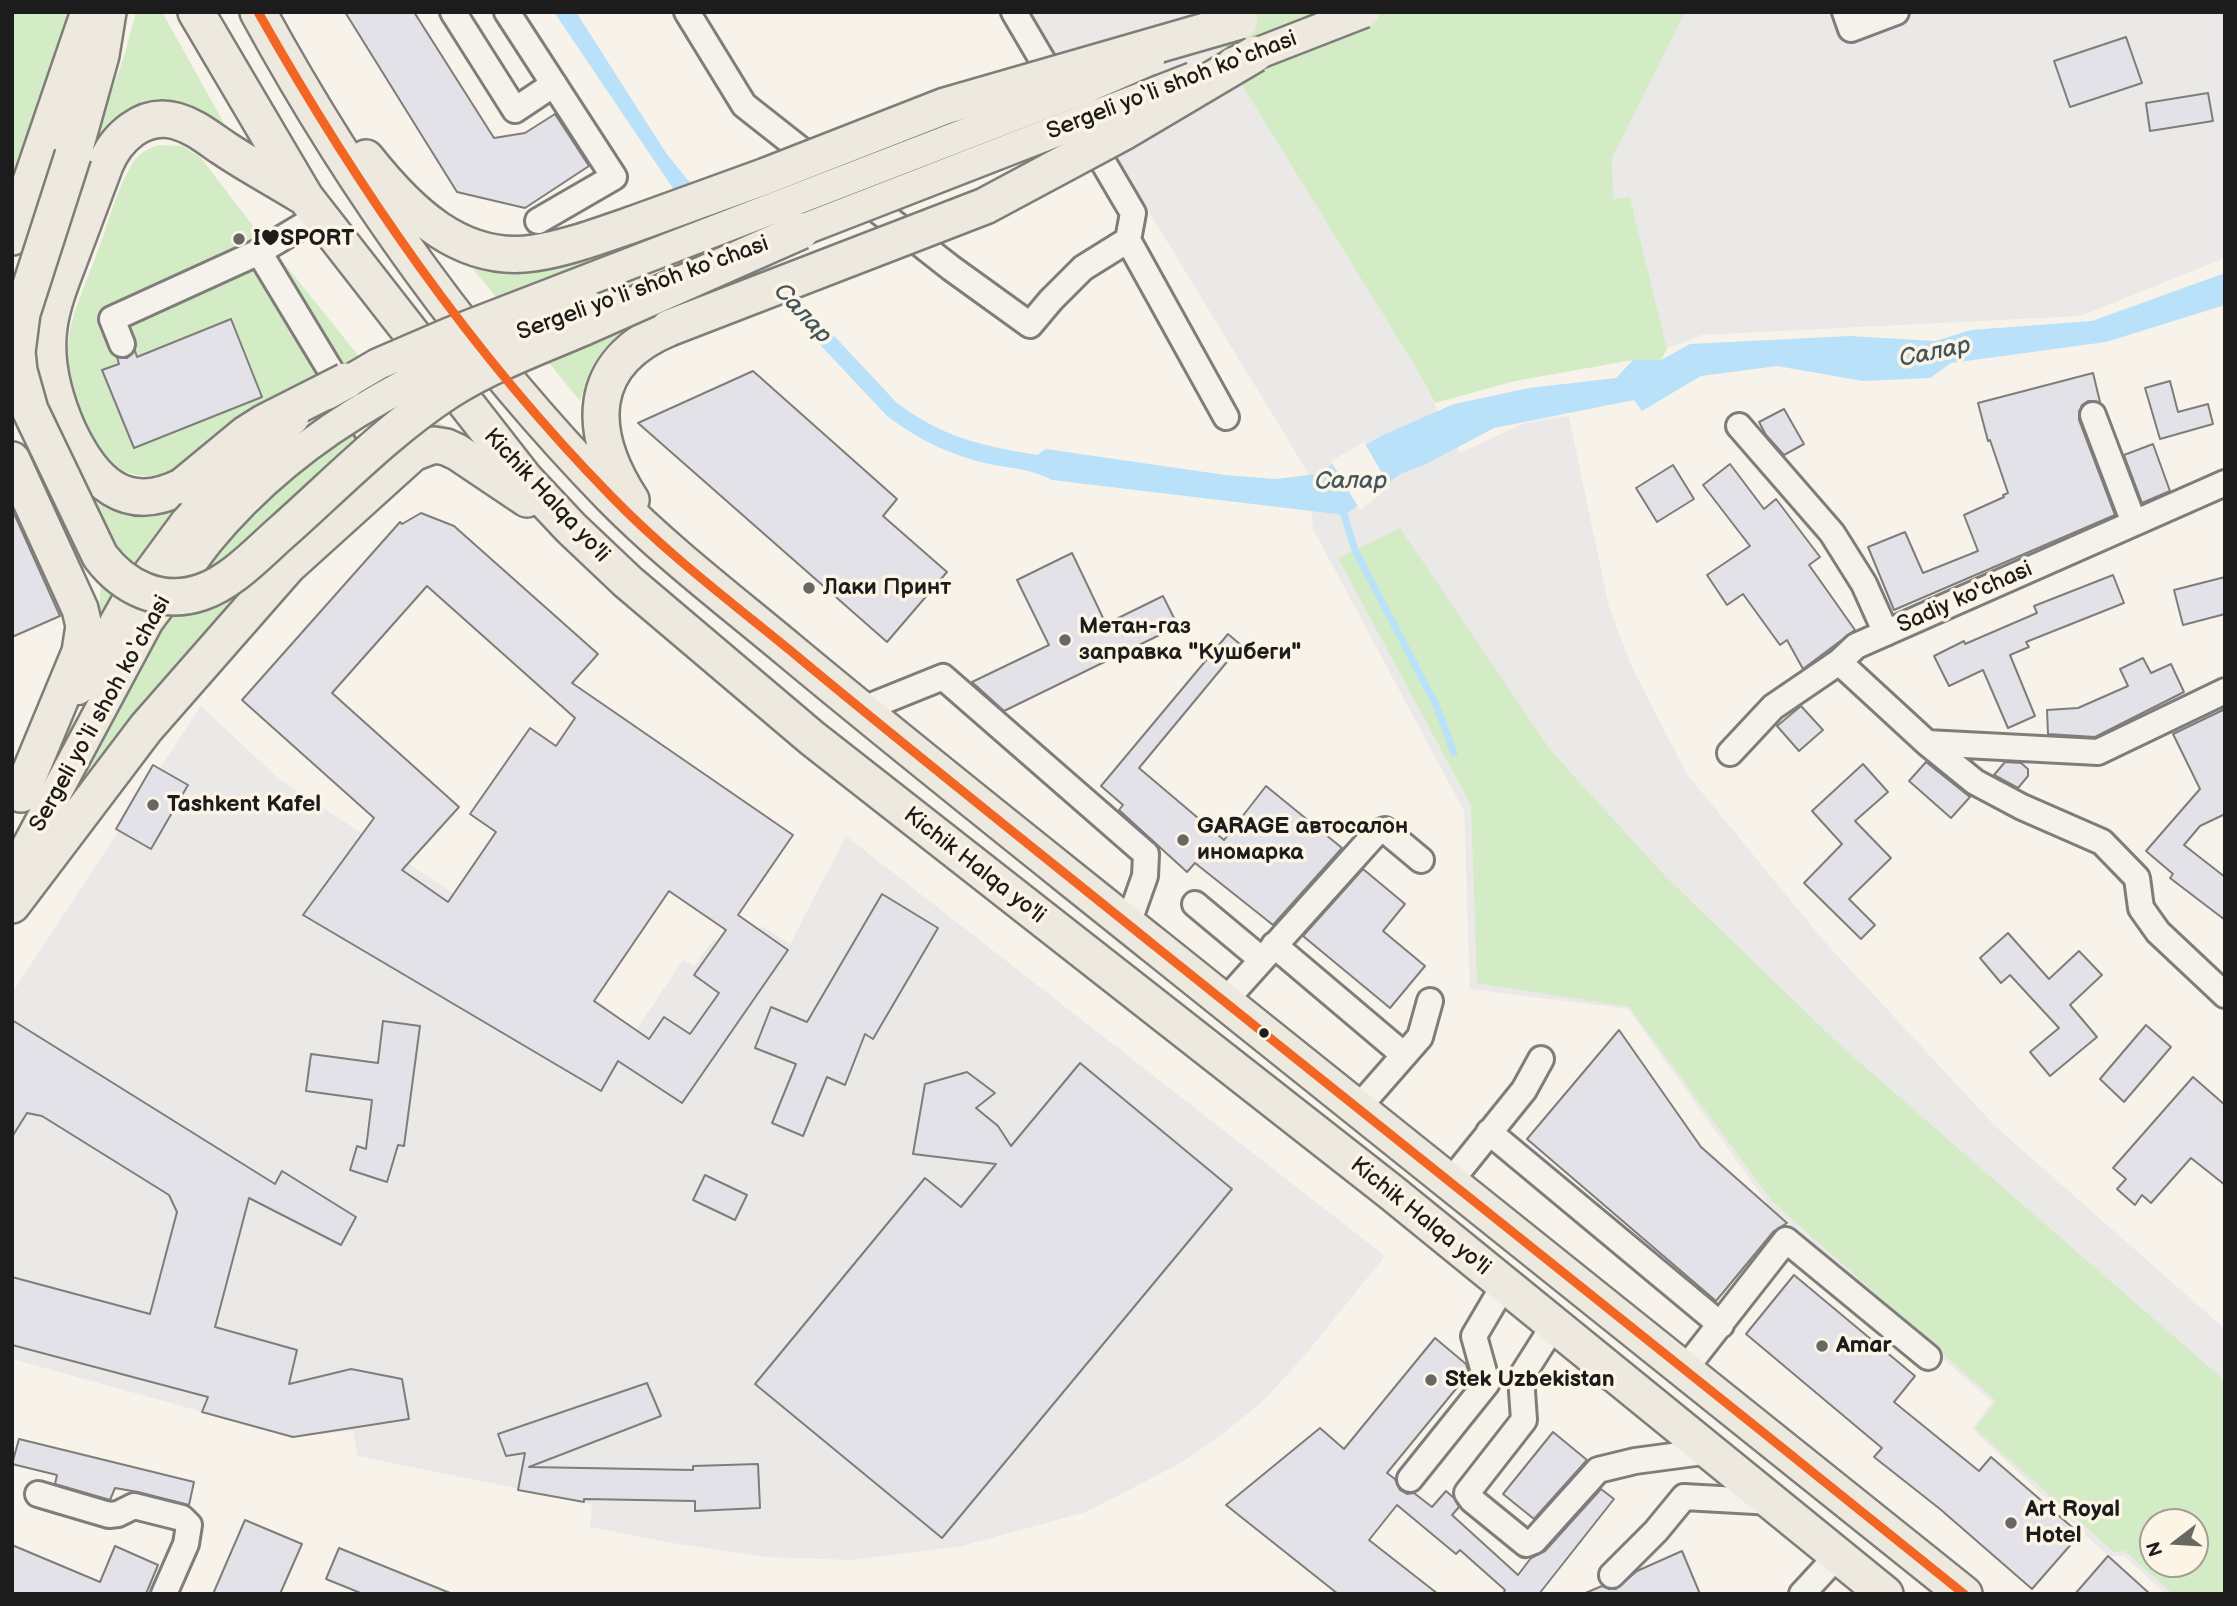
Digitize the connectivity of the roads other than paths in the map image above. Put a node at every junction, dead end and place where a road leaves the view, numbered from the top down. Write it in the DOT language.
graph roads {
  1 [pos="89,12"];
  2 [pos="108,12"];
  3 [pos="196,12"];
  4 [pos="453,12"];
  5 [pos="508,12"];
  6 [pos="687,12"];
  7 [pos="1014,12"];
  8 [pos="1363,12"];
  9 [pos="1845,12"];
  10 [pos="1896,12"];
  11 [pos="1250,17"];
  12 [pos="265,25"];
  13 [pos="1255,54"];
  14 [pos="554,84"];
  15 [pos="312,206"];
  16 [pos="538,221"];
  17 [pos="801,231"];
  18 [pos="12,237"];
  19 [pos="1128,240"];
  20 [pos="259,253"];
  21 [pos="122,344"];
  22 [pos="346,381"];
  23 [pos="2093,415"];
  24 [pos="1226,416"];
  25 [pos="1739,426"];
  26 [pos="12,460"];
  27 [pos="382,480"];
  28 [pos="2225,483"];
  29 [pos="2134,523"];
  30 [pos="571,528"];
  31 [pos="196,533"];
  32 [pos="661,543"];
  33 [pos="1886,633"];
  34 [pos="1839,662"];
  35 [pos="2225,691"];
  36 [pos="861,710"];
  37 [pos="1927,743"];
  38 [pos="1730,753"];
  39 [pos="17,802"];
  40 [pos="1421,860"];
  41 [pos="12,875"];
  42 [pos="1195,904"];
  43 [pos="12,905"];
  44 [pos="1128,924"];
  45 [pos="1268,952"];
  46 [pos="2225,995"];
  47 [pos="1430,1001"];
  48 [pos="1224,1002"];
  49 [pos="1194,1038"];
  50 [pos="1404,1055"];
  51 [pos="1541,1059"];
  52 [pos="1357,1109"];
  53 [pos="1489,1132"];
  54 [pos="1449,1183"];
  55 [pos="1504,1285"];
  56 [pos="1553,1325"];
  57 [pos="1721,1325"];
  58 [pos="1928,1357"];
  59 [pos="1685,1370"];
  60 [pos="1710,1451"];
  61 [pos="1410,1479"];
  62 [pos="38,1494"];
  63 [pos="1773,1502"];
  64 [pos="1838,1555"];
  65 [pos="1612,1575"];
  66 [pos="164,1594"];
  67 [pos="1802,1594"];
  68 [pos="1885,1594"];
  69 [pos="1964,1594"];
  1 -- 18 [label="highway"];
  2 -- 17 [label="highway, bridge"];
  3 -- 15 [label="highway, Kichik Halqa yo'li"];
  4 -- 14 [label="street"];
  5 -- 14 [label="street"];
  6 -- 19 [label="street"];
  7 -- 19 [label="street"];
  8 -- 13 [label="main road, Sergeli yo‘li shoh ko‘chasi, bridge"];
  9 -- 10 [label="street"];
  11 -- 12 [label="highway, bridge"];
  11 -- 22 [label="main road, Sergeli yo‘li shoh ko‘chasi, bridge"];
  12 -- 32 [label="highway, Kichik Halqa yo'li"];
  13 -- 17 [label="main road, Sergeli yo‘li shoh ko‘chasi, bridge"];
  13 -- 32 [label="highway, bridge"];
  14 -- 16 [label="street"];
  15 -- 20 [label="street"];
  15 -- 22 [label="highway, bridge"];
  15 -- 30 [label="highway, Kichik Halqa yo'li"];
  17 -- 31 [label="main road, Sergeli yo‘li shoh ko‘chasi, bridge"];
  19 -- 24 [label="street"];
  20 -- 21 [label="street"];
  20 -- 27 [label="street"];
  22 -- 31 [label="main road, Sergeli yo‘li shoh ko‘chasi, bridge"];
  23 -- 29 [label="street"];
  25 -- 33 [label="street"];
  26 -- 39 [label="highway"];
  27 -- 30 [label="highway"];
  27 -- 43 [label="highway"];
  28 -- 29 [label="street, Sadiy ko'chasi"];
  29 -- 33 [label="street, Sadiy ko'chasi"];
  30 -- 49 [label="highway, Kichik Halqa yo'li"];
  31 -- 39 [label="main road, Sergeli yo‘li shoh ko‘chasi"];
  31 -- 41 [label="main road, Sergeli yo‘li shoh ko‘chasi"];
  32 -- 36 [label="highway, Kichik Halqa yo'li"];
  33 -- 34 [label="street, Sadiy ko'chasi"];
  34 -- 37 [label="street"];
  34 -- 38 [label="street, Sadiy ko'chasi"];
  35 -- 37 [label="street"];
  36 -- 44 [label="highway, Kichik Halqa yo'li"];
  36 -- 44 [label="street"];
  37 -- 46 [label="street"];
  40 -- 45 [label="street"];
  42 -- 45 [label="street"];
  44 -- 48 [label="highway, Kichik Halqa yo'li"];
  45 -- 48 [label="street"];
  45 -- 50 [label="street"];
  47 -- 50 [label="street"];
  48 -- 49 [label="highway"];
  48 -- 52 [label="highway, Kichik Halqa yo'li"];
  49 -- 55 [label="highway, Kichik Halqa yo'li"];
  50 -- 52 [label="street"];
  51 -- 53 [label="street"];
  52 -- 54 [label="highway, Kichik Halqa yo'li"];
  53 -- 54 [label="street"];
  53 -- 57 [label="street"];
  54 -- 59 [label="highway, Kichik Halqa yo'li"];
  55 -- 56 [label="highway, Kichik Halqa yo'li"];
  55 -- 61 [label="street"];
  56 -- 60 [label="highway, Kichik Halqa yo'li"];
  56 -- 60 [label="street"];
  57 -- 58 [label="street"];
  57 -- 59 [label="street"];
  59 -- 69 [label="highway, Kichik Halqa yo'li"];
  60 -- 63 [label="highway, Kichik Halqa yo'li"];
  62 -- 66 [label="street"];
  63 -- 64 [label="highway, Kichik Halqa yo'li"];
  63 -- 65 [label="street"];
  64 -- 67 [label="street"];
  64 -- 68 [label="highway, Kichik Halqa yo'li"];
}
